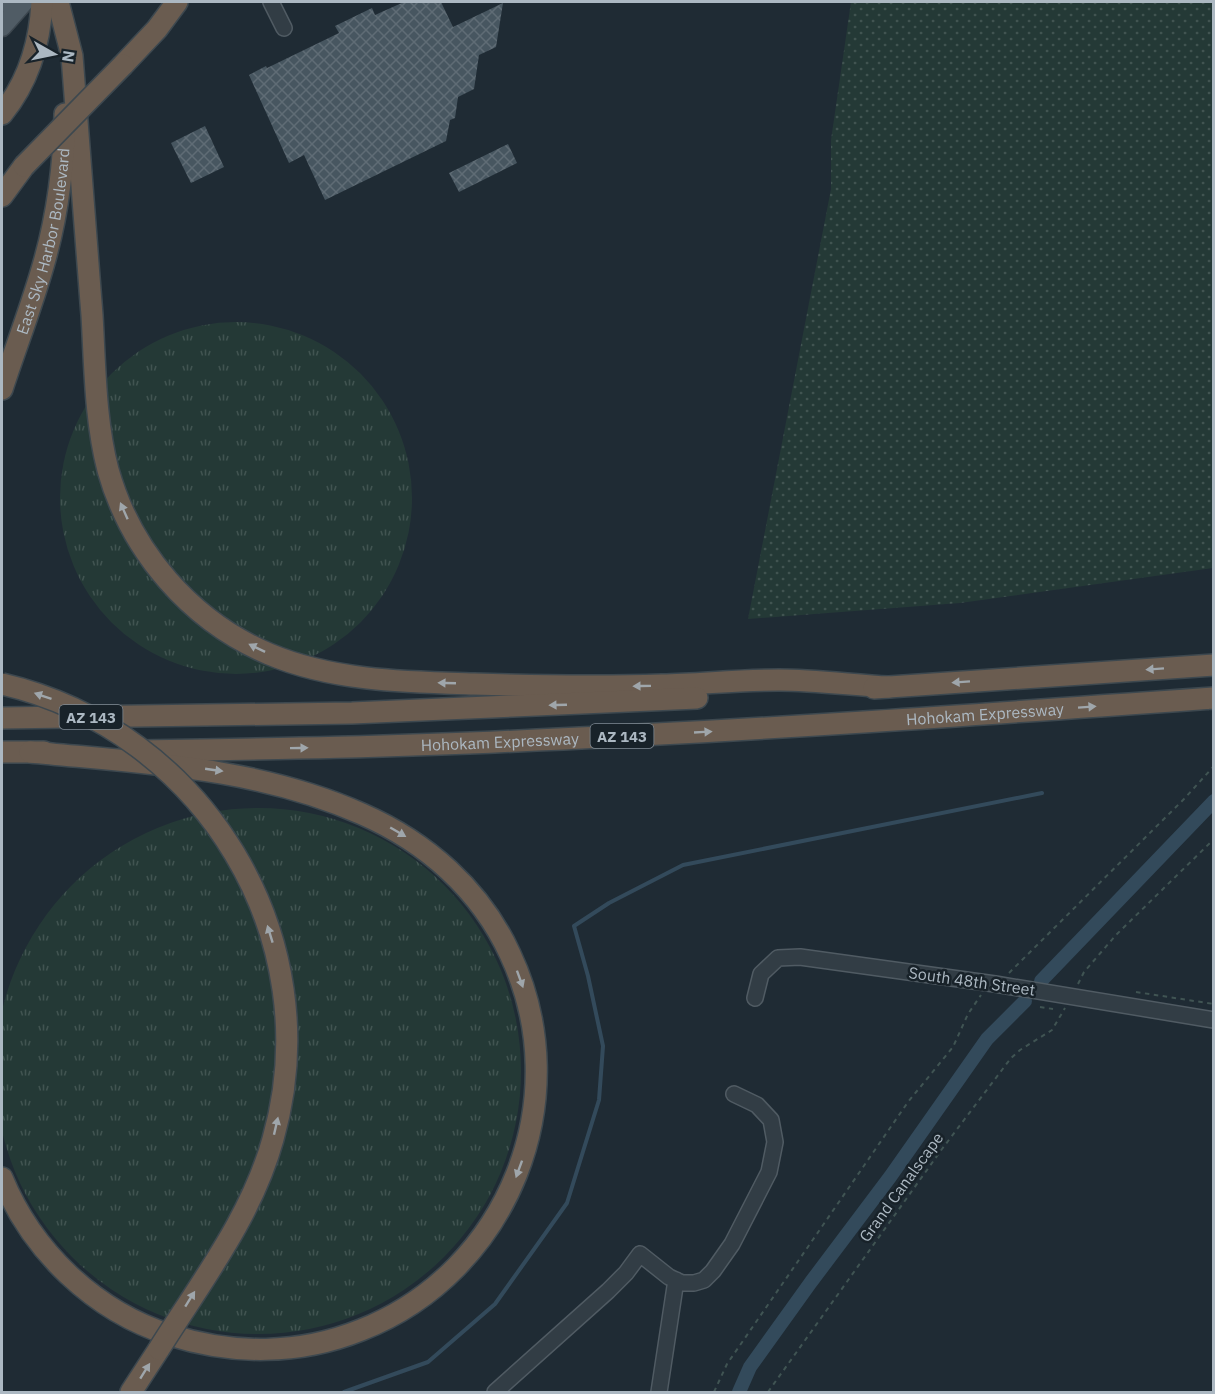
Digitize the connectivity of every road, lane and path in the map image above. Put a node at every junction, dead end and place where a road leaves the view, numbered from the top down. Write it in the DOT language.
graph roads {
  1 [pos="29,2"];
  2 [pos="57,2"];
  3 [pos="167,2"];
  4 [pos="177,2"];
  5 [pos="271,2"];
  6 [pos="2,27"];
  7 [pos="284,28"];
  8 [pos="120,62"];
  9 [pos="2,114"];
  10 [pos="25,159"];
  11 [pos="2,177"];
  12 [pos="2,196"];
  13 [pos="2,389"];
  14 [pos="1214,664"];
  15 [pos="2,684"];
  16 [pos="889,687"];
  17 [pos="1214,698"];
  18 [pos="2,718"];
  19 [pos="2,752"];
  20 [pos="30,752"];
  21 [pos="1214,766"];
  22 [pos="1214,839"];
  23 [pos="995,984"];
  24 [pos="1085,985"];
  25 [pos="1134,992"];
  26 [pos="1072,993"];
  27 [pos="755,998"];
  28 [pos="1214,1004"];
  29 [pos="1214,1020"];
  30 [pos="734,1094"];
  31 [pos="2,1178"];
  32 [pos="676,1280"];
  33 [pos="131,1392"];
  34 [pos="495,1392"];
  35 [pos="659,1392"];
  36 [pos="714,1392"];
  37 [pos="768,1392"];
  1 -- 6 [label="main road"];
  1 -- 9 [label="highway"];
  2 -- 13 [label="highway, East Sky Harbor Boulevard"];
  16 -- 2 [label="highway, one-way"];
  3 -- 8 [label="highway"];
  4 -- 8 [label="highway, East Sky Harbor Boulevard"];
  5 -- 7 [label="street"];
  8 -- 10 [label="highway, East Sky Harbor Boulevard, bridge"];
  10 -- 11 [label="highway"];
  10 -- 12 [label="highway, East Sky Harbor Boulevard"];
  14 -- 16 [label="highway, Hohokam Expressway / AZ 143, one-way"];
  33 -- 15 [label="highway, one-way, bridge"];
  16 -- 18 [label="highway, Hohokam Expressway / AZ 143, one-way"];
  20 -- 17 [label="highway, Hohokam Expressway / AZ 143, one-way"];
  19 -- 20 [label="highway, Hohokam Expressway / AZ 143"];
  20 -- 31 [label="highway, one-way"];
  21 -- 23 [label="path"];
  22 -- 26 [label="path, Grand Canalscape"];
  23 -- 26 [label="street, South 48th Street"];
  23 -- 27 [label="street, South 48th Street"];
  23 -- 36 [label="path"];
  24 -- 26 [label="path"];
  25 -- 28 [label="path"];
  26 -- 29 [label="street, South 48th Street"];
  26 -- 37 [label="path, Grand Canalscape"];
  30 -- 32 [label="street"];
  32 -- 34 [label="street"];
  32 -- 35 [label="street"];
}
